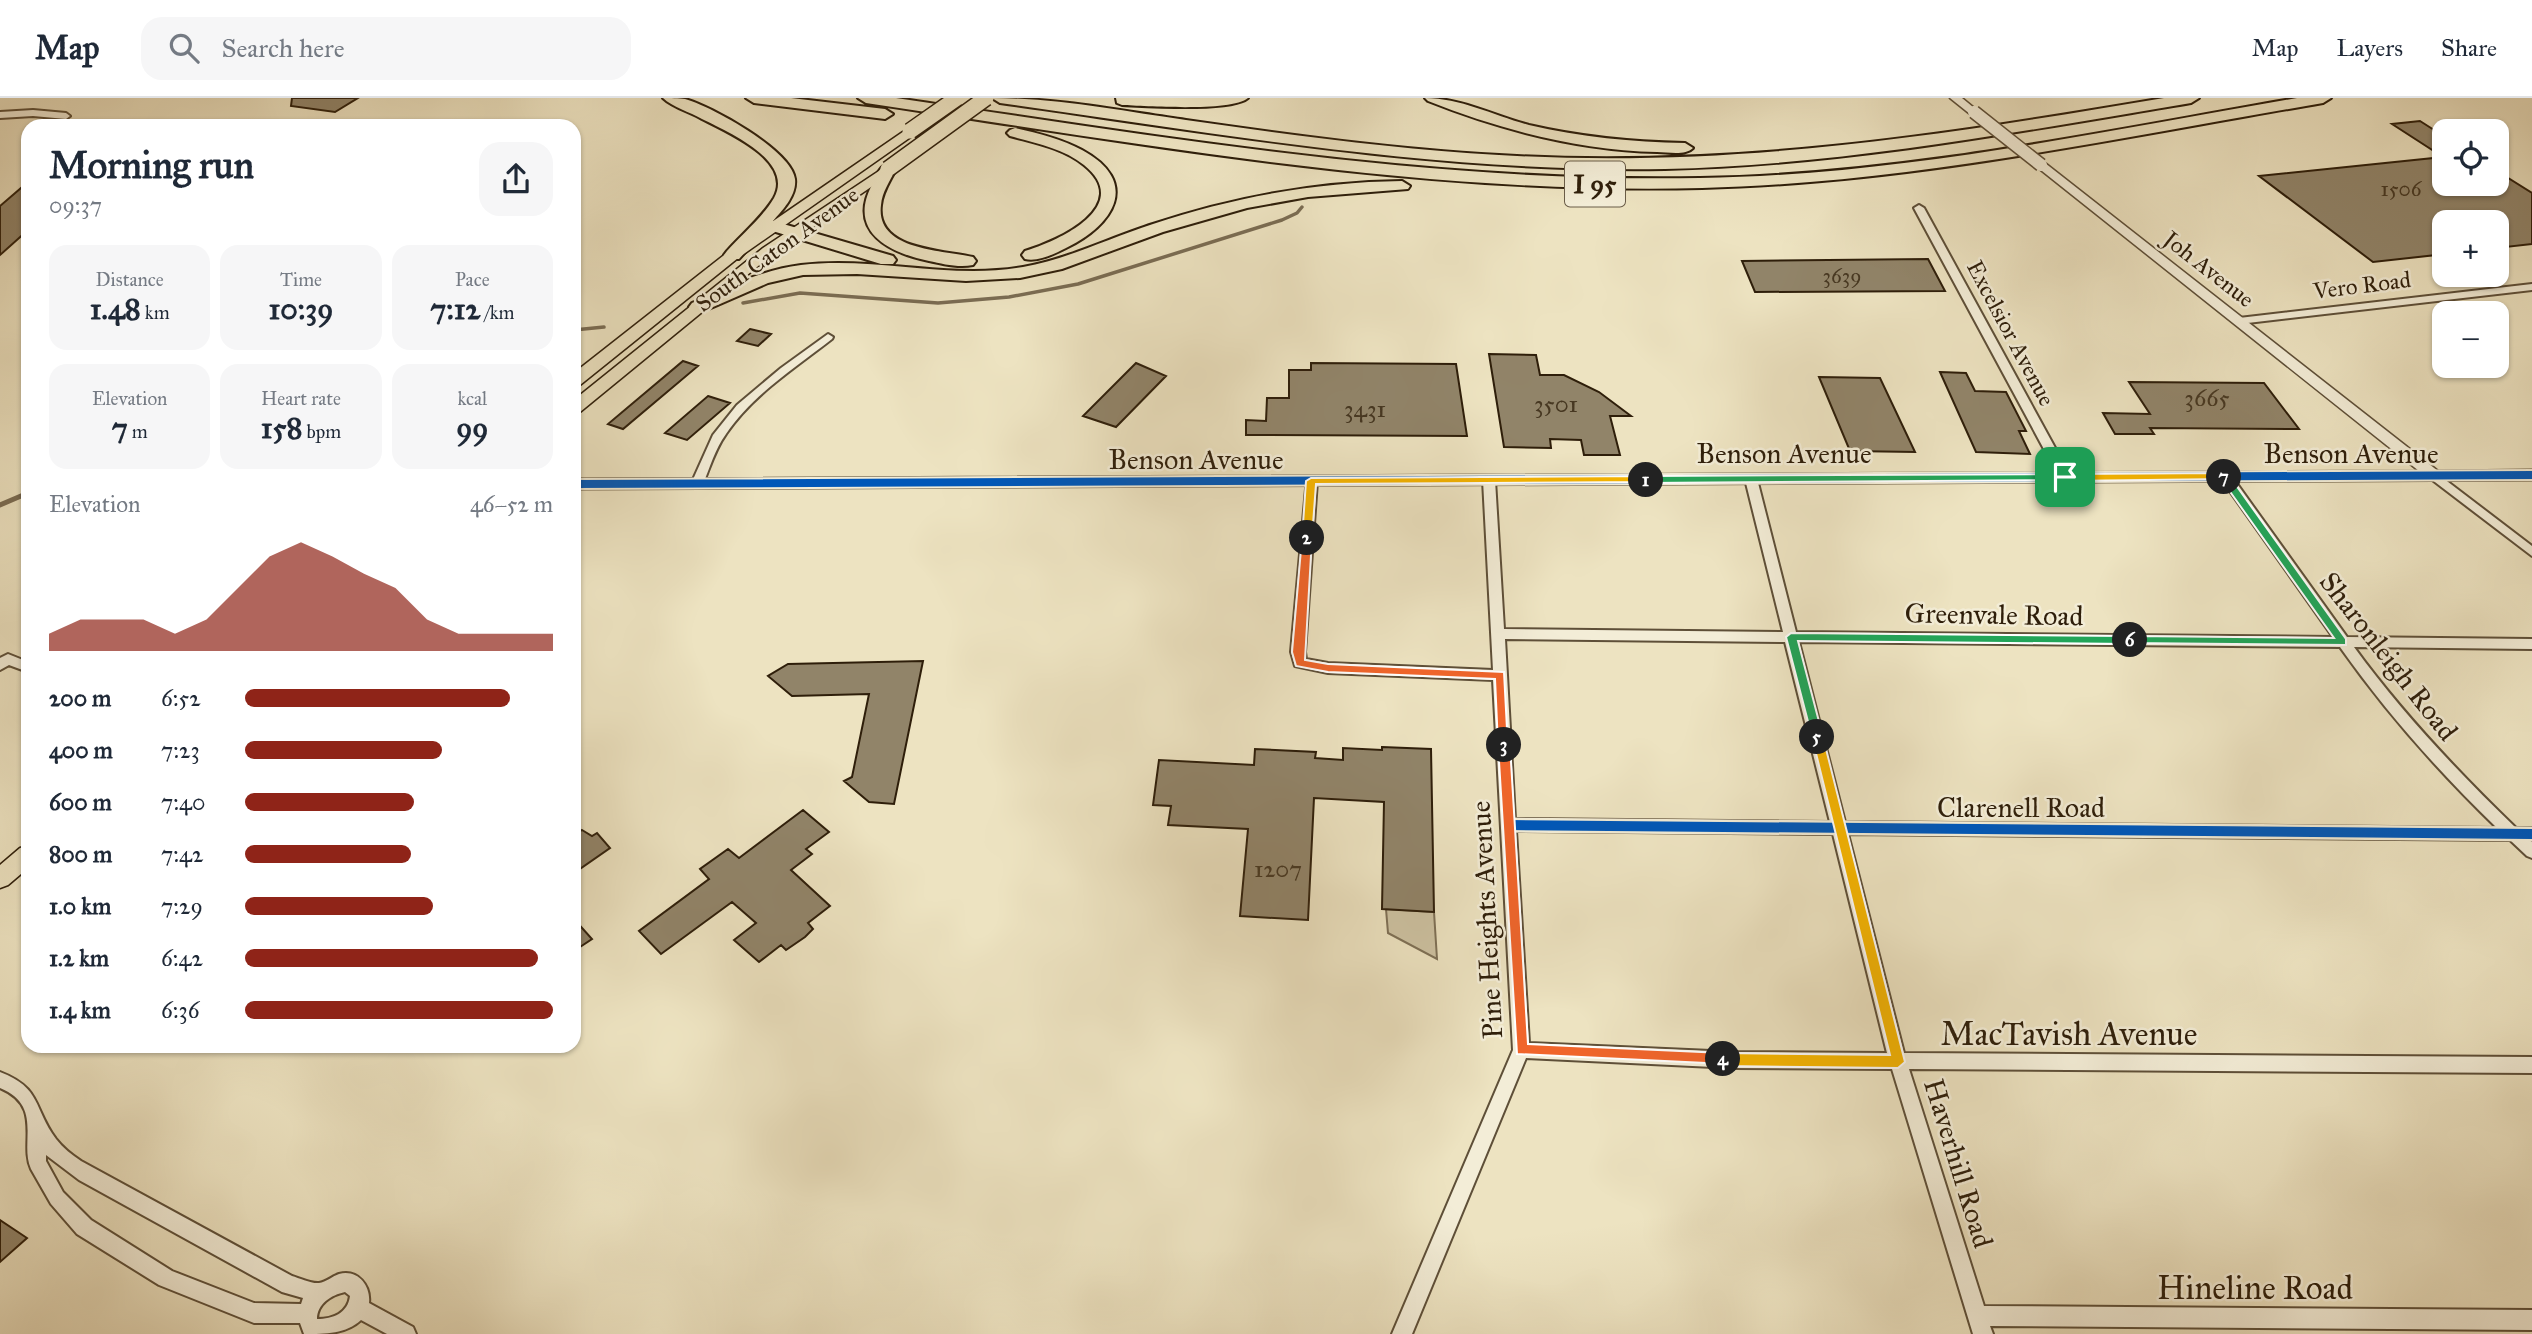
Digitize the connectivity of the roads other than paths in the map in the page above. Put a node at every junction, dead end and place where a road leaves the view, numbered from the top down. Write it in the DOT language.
graph roads {
  1 [pos="671,98"];
  2 [pos="754,98"];
  3 [pos="866,98"];
  4 [pos="957,98"];
  5 [pos="986,98"];
  6 [pos="1000,98"];
  7 [pos="1092,98"];
  8 [pos="1240,98"];
  9 [pos="1433,98"];
  10 [pos="1955,98"];
  11 [pos="2191,98"];
  12 [pos="2323,98"];
  13 [pos="0,107"];
  14 [pos="33,113"];
  15 [pos="2093,114"];
  16 [pos="0,116"];
  17 [pos="66,116"];
  18 [pos="2051,145"];
  19 [pos="1731,148"];
  20 [pos="888,169"];
  21 [pos="1919,208"];
  22 [pos="773,226"];
  23 [pos="794,233"];
  24 [pos="733,255"];
  25 [pos="941,275"];
  26 [pos="2532,287"];
  27 [pos="698,307"];
  28 [pos="2239,321"];
  29 [pos="828,337"];
  30 [pos="581,375"];
  31 [pos="581,402"];
  32 [pos="2532,475"];
  33 [pos="2435,476"];
  34 [pos="2065,477"];
  35 [pos="2226,477"];
  36 [pos="1751,479"];
  37 [pos="1489,480"];
  38 [pos="1311,481"];
  39 [pos="581,484"];
  40 [pos="697,484"];
  41 [pos="2532,552"];
  42 [pos="1498,634"];
  43 [pos="1791,637"];
  44 [pos="2342,642"];
  45 [pos="2532,644"];
  46 [pos="21,664"];
  47 [pos="0,665"];
  48 [pos="1500,675"];
  49 [pos="1509,825"];
  50 [pos="1841,828"];
  51 [pos="2512,833"];
  52 [pos="2532,834"];
  53 [pos="2532,852"];
  54 [pos="21,861"];
  55 [pos="0,878"];
  56 [pos="1521,1050"];
  57 [pos="1898,1062"];
  58 [pos="2532,1065"];
  59 [pos="0,1080"];
  60 [pos="38,1123"];
  61 [pos="320,1293"];
  62 [pos="359,1308"];
  63 [pos="307,1314"];
  64 [pos="2532,1321"];
  65 [pos="1980,1325"];
  66 [pos="406,1334"];
  67 [pos="1402,1334"];
  1 -- 24 [label="highway"];
  2 -- 20 [label="highway"];
  3 -- 18 [label="highway, I 95"];
  4 -- 22 [label="main road, South Caton Avenue, bridge"];
  5 -- 20 [label="main road, South Caton Avenue, bridge"];
  6 -- 15 [label="highway, I 95"];
  7 -- 8 [label="highway"];
  7 -- 19 [label="highway"];
  9 -- 19 [label="highway"];
  10 -- 28 [label="street, Joh Avenue, bridge"];
  11 -- 15 [label="highway, I 95"];
  12 -- 18 [label="highway, I 95"];
  13 -- 14 [label="street"];
  14 -- 16 [label="street"];
  14 -- 17 [label="street"];
  15 -- 19 [label="highway"];
  18 -- 25 [label="highway"];
  20 -- 23 [label="main road, South Caton Avenue"];
  21 -- 34 [label="street, Excelsior Avenue"];
  22 -- 23 [label="highway"];
  22 -- 24 [label="main road, South Caton Avenue"];
  23 -- 25 [label="highway"];
  23 -- 27 [label="main road, South Caton Avenue"];
  24 -- 30 [label="main road, South Caton Avenue"];
  25 -- 27 [label="highway"];
  26 -- 28 [label="street, Vero Road"];
  27 -- 31 [label="main road, South Caton Avenue"];
  28 -- 33 [label="street, Joh Avenue"];
  29 -- 40 [label="street"];
  32 -- 33 [label="street, Benson Avenue"];
  33 -- 35 [label="street, Benson Avenue"];
  33 -- 41 [label="street"];
  34 -- 35 [label="street, Benson Avenue"];
  34 -- 36 [label="street, Benson Avenue"];
  35 -- 44 [label="street, Sharonleigh Road"];
  36 -- 37 [label="street, Benson Avenue"];
  36 -- 43 [label="street, Haverhill Road"];
  37 -- 38 [label="street, Benson Avenue"];
  37 -- 42 [label="street, Pine Heights Avenue"];
  38 -- 40 [label="street, Benson Avenue"];
  38 -- 48 [label="street"];
  39 -- 40 [label="street, Benson Avenue"];
  42 -- 43 [label="street, Greenvale Road"];
  42 -- 48 [label="street, Pine Heights Avenue"];
  43 -- 44 [label="street, Greenvale Road"];
  43 -- 50 [label="street, Haverhill Road"];
  44 -- 45 [label="street, Greenvale Road"];
  44 -- 51 [label="street, Sharonleigh Road"];
  46 -- 47 [label="street"];
  48 -- 49 [label="street, Pine Heights Avenue"];
  49 -- 50 [label="street, Clarenell Road"];
  49 -- 56 [label="street, Pine Heights Avenue"];
  50 -- 51 [label="street, Clarenell Road"];
  50 -- 57 [label="street, Haverhill Road"];
  51 -- 52 [label="street, Clarenell Road"];
  51 -- 53 [label="street, Sharonleigh Road"];
  54 -- 55 [label="main road"];
  56 -- 57 [label="street, MacTavish Avenue"];
  56 -- 67 [label="street, Pine Heights Avenue"];
  57 -- 58 [label="street, MacTavish Avenue"];
  57 -- 65 [label="street, Haverhill Road"];
  59 -- 60 [label="street"];
  60 -- 61 [label="street"];
  60 -- 63 [label="street"];
  61 -- 62 [label="street"];
  61 -- 63 [label="street"];
  62 -- 63 [label="street"];
  62 -- 66 [label="street"];
  64 -- 65 [label="street, Hineline Road"];
}
